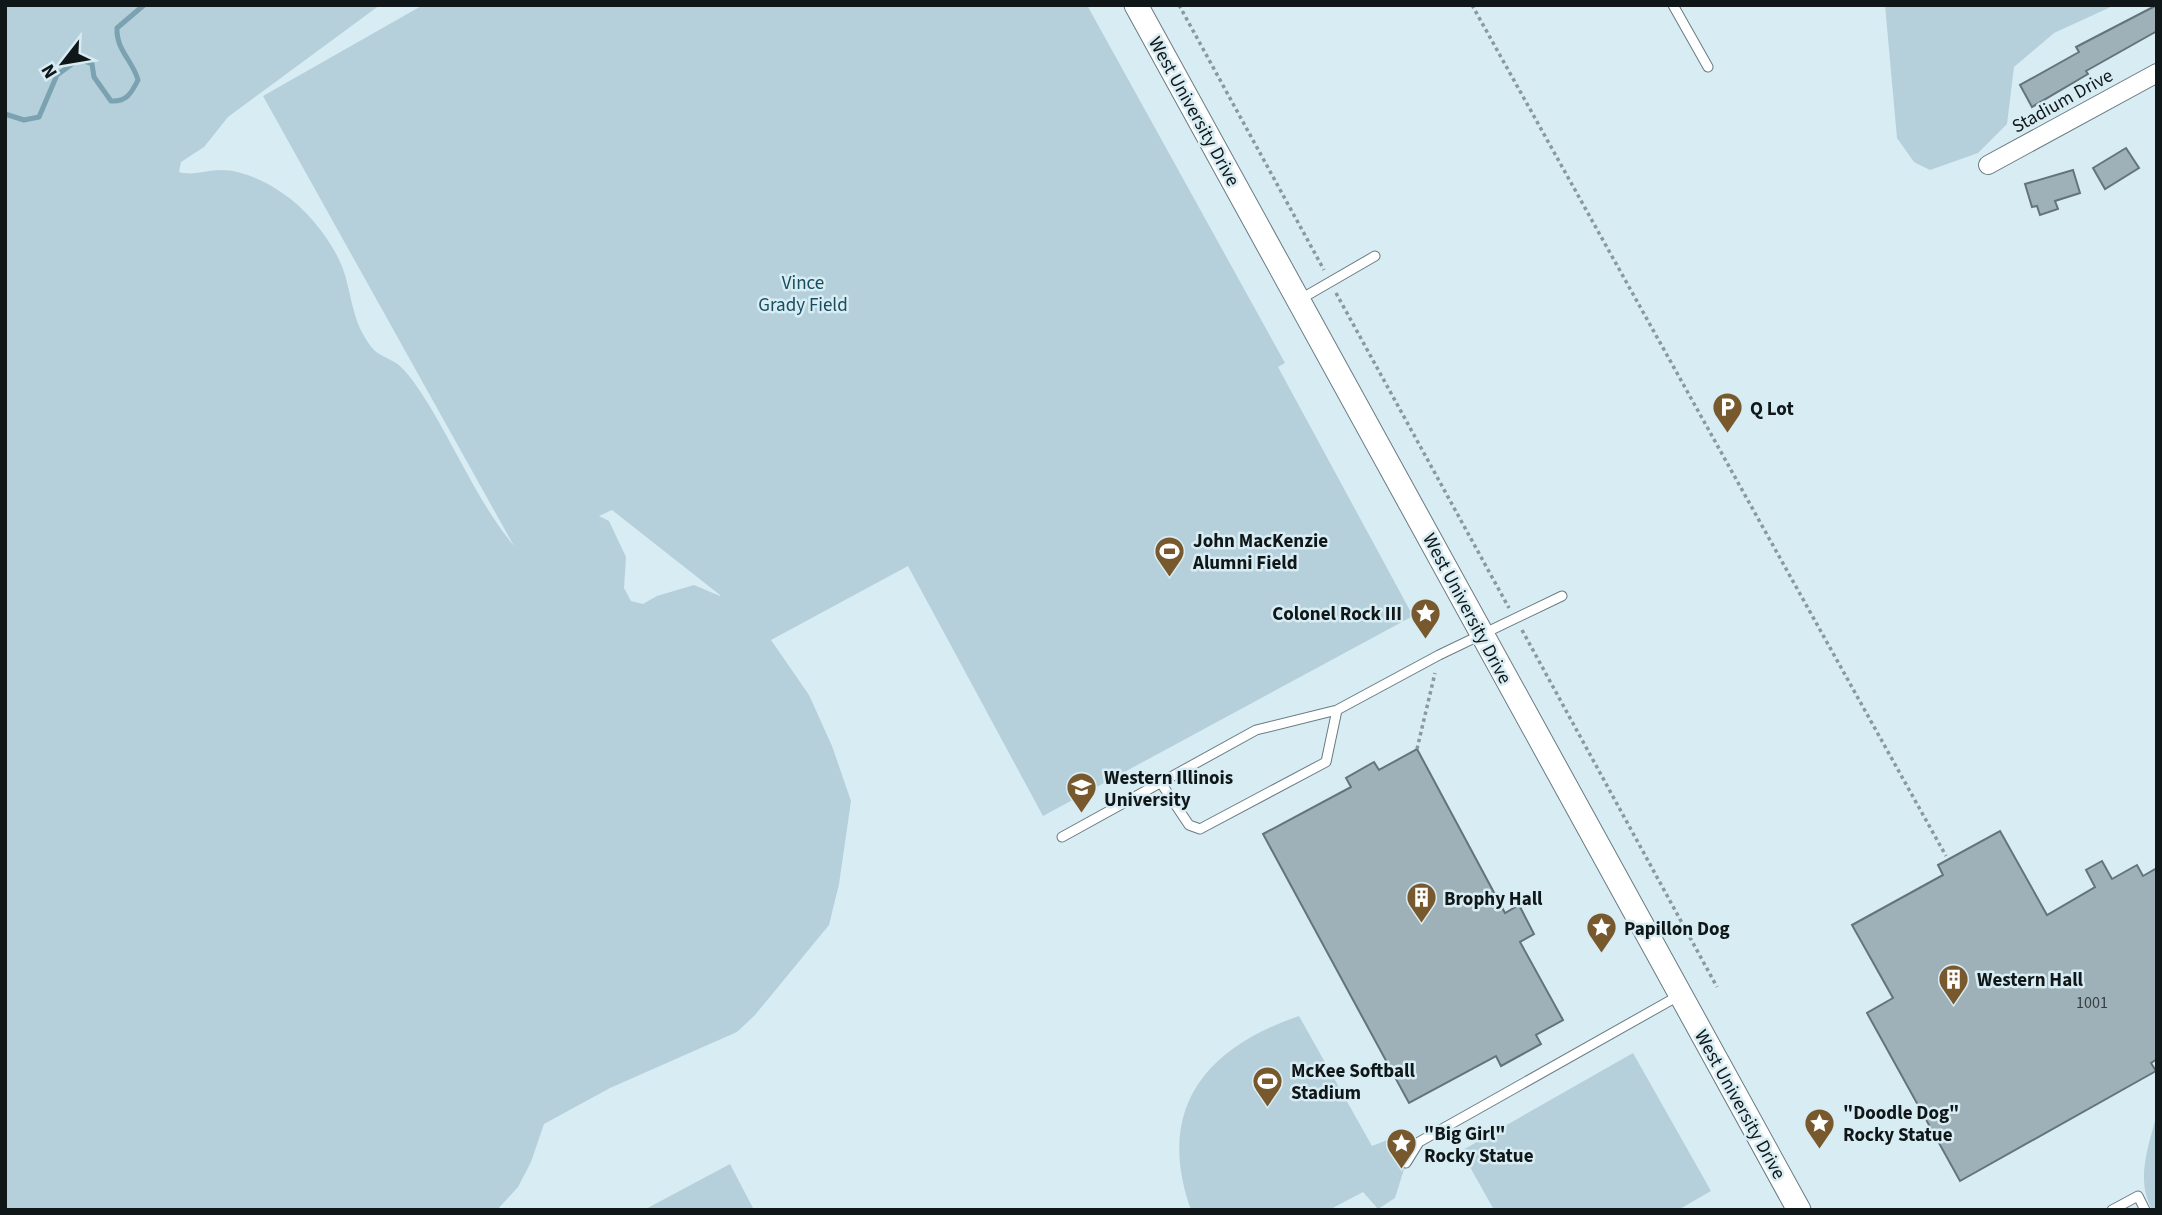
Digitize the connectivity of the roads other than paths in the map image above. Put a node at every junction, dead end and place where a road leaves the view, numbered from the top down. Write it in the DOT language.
graph roads {
  1 [pos="1136,5"];
  2 [pos="1673,5"];
  3 [pos="1709,67"];
  4 [pos="2157,73"];
  5 [pos="1988,165"];
  6 [pos="1376,256"];
  7 [pos="1299,300"];
  8 [pos="1562,596"];
  9 [pos="1483,634"];
  10 [pos="1337,710"];
  11 [pos="1161,783"];
  12 [pos="1062,837"];
  13 [pos="1681,995"];
  14 [pos="1406,1163"];
  15 [pos="1799,1210"];
  16 [pos="2112,1210"];
  17 [pos="2145,1210"];
  1 -- 7 [label="street, West University Drive"];
  2 -- 3 [label="lane"];
  4 -- 5 [label="street, Stadium Drive"];
  6 -- 7 [label="lane"];
  7 -- 9 [label="street, West University Drive"];
  8 -- 9 [label="lane"];
  9 -- 10 [label="lane"];
  9 -- 13 [label="street, West University Drive"];
  10 -- 11 [label="lane"];
  10 -- 11 [label="lane"];
  11 -- 12 [label="lane"];
  13 -- 14 [label="lane"];
  13 -- 15 [label="street, West University Drive"];
  16 -- 17 [label="lane"];
}
